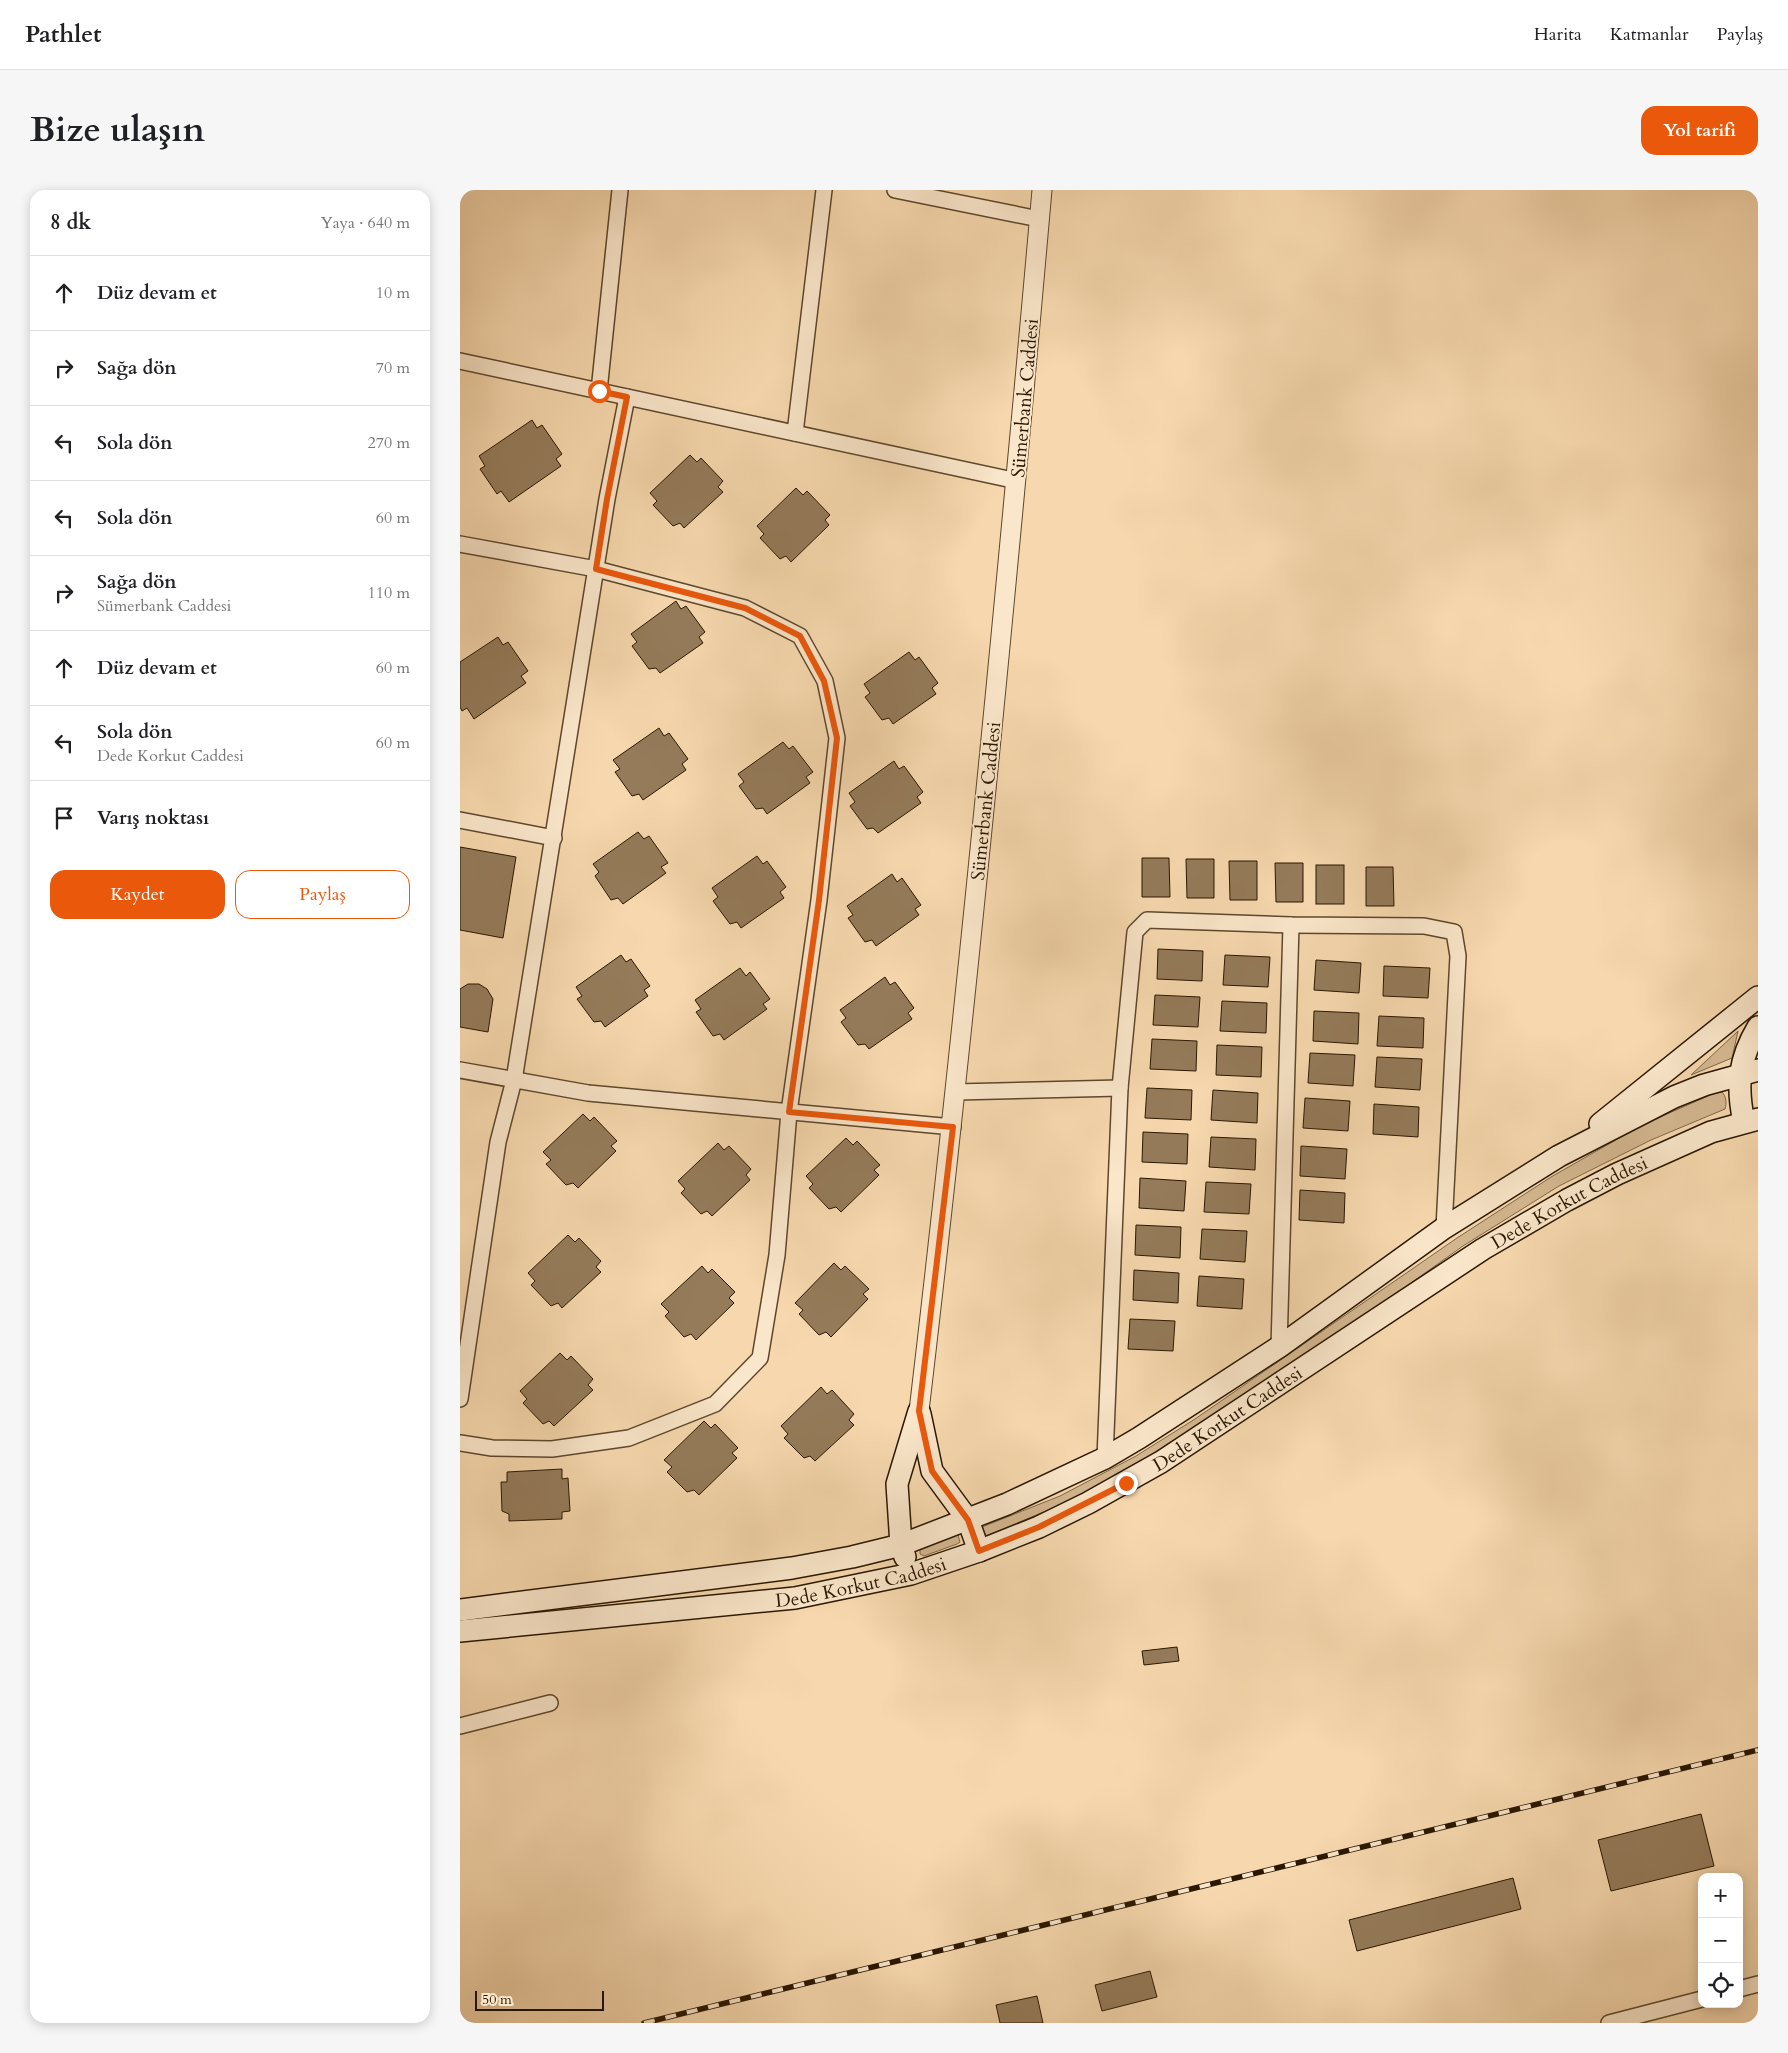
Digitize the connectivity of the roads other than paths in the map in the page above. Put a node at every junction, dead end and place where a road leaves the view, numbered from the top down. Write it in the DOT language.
graph roads {
  1 [pos="620,190"];
  2 [pos="824,190"];
  3 [pos="895,190"];
  4 [pos="1042,190"];
  5 [pos="1039,219"];
  6 [pos="460,361"];
  7 [pos="599,391"];
  8 [pos="627,397"];
  9 [pos="795,434"];
  10 [pos="1017,482"];
  11 [pos="460,544"];
  12 [pos="596,569"];
  13 [pos="460,820"];
  14 [pos="554,838"];
  15 [pos="1291,925"];
  16 [pos="1758,997"];
  17 [pos="1758,1027"];
  18 [pos="460,1070"];
  19 [pos="1749,1072"];
  20 [pos="514,1080"];
  21 [pos="1120,1088"];
  22 [pos="956,1092"];
  23 [pos="789,1112"];
  24 [pos="1751,1120"];
  25 [pos="953,1127"];
  26 [pos="1559,1156"];
  27 [pos="1444,1228"];
  28 [pos="1278,1347"];
  29 [pos="460,1399"];
  30 [pos="919,1411"];
  31 [pos="460,1443"];
  32 [pos="1105,1458"];
  33 [pos="968,1520"];
  34 [pos="901,1545"];
  35 [pos="979,1551"];
  36 [pos="911,1574"];
  37 [pos="460,1610"];
  38 [pos="460,1631"];
  39 [pos="550,1703"];
  40 [pos="460,1726"];
  41 [pos="1758,1984"];
  42 [pos="1743,1988"];
  43 [pos="1698,1999"];
  44 [pos="1609,2023"];
  1 -- 7 [label="street"];
  2 -- 9 [label="street"];
  3 -- 5 [label="street"];
  4 -- 5 [label="street, Sümerbank Caddesi"];
  5 -- 10 [label="street, Sümerbank Caddesi"];
  6 -- 7 [label="street"];
  7 -- 8 [label="street"];
  8 -- 9 [label="street"];
  8 -- 12 [label="street"];
  9 -- 10 [label="street"];
  10 -- 22 [label="street, Sümerbank Caddesi"];
  11 -- 12 [label="street"];
  12 -- 14 [label="street"];
  12 -- 23 [label="street"];
  13 -- 14 [label="street"];
  14 -- 20 [label="street"];
  15 -- 21 [label="street"];
  15 -- 27 [label="street"];
  15 -- 28 [label="street"];
  16 -- 26 [label="main road, Dede Korkut Caddesi"];
  17 -- 19 [label="main road, Dede Korkut Caddesi"];
  18 -- 20 [label="street"];
  19 -- 24 [label="main road, Dede Korkut Caddesi"];
  19 -- 26 [label="main road, Dede Korkut Caddesi"];
  20 -- 23 [label="street"];
  20 -- 29 [label="street"];
  21 -- 22 [label="street"];
  21 -- 32 [label="street"];
  22 -- 25 [label="street, Sümerbank Caddesi"];
  23 -- 25 [label="street"];
  23 -- 31 [label="street"];
  24 -- 35 [label="main road, Dede Korkut Caddesi"];
  25 -- 30 [label="street, Sümerbank Caddesi"];
  26 -- 27 [label="main road, Dede Korkut Caddesi"];
  27 -- 28 [label="main road, Dede Korkut Caddesi"];
  28 -- 32 [label="main road, Dede Korkut Caddesi"];
  30 -- 33 [label="main road"];
  30 -- 34 [label="main road"];
  32 -- 33 [label="main road, Dede Korkut Caddesi"];
  33 -- 34 [label="main road, Dede Korkut Caddesi"];
  33 -- 35 [label="main road"];
  34 -- 36 [label="main road"];
  34 -- 37 [label="main road, Dede Korkut Caddesi"];
  35 -- 36 [label="main road, Dede Korkut Caddesi"];
  36 -- 38 [label="main road, Dede Korkut Caddesi"];
  39 -- 40 [label="street"];
  41 -- 42 [label="street"];
  43 -- 44 [label="street"];
}
